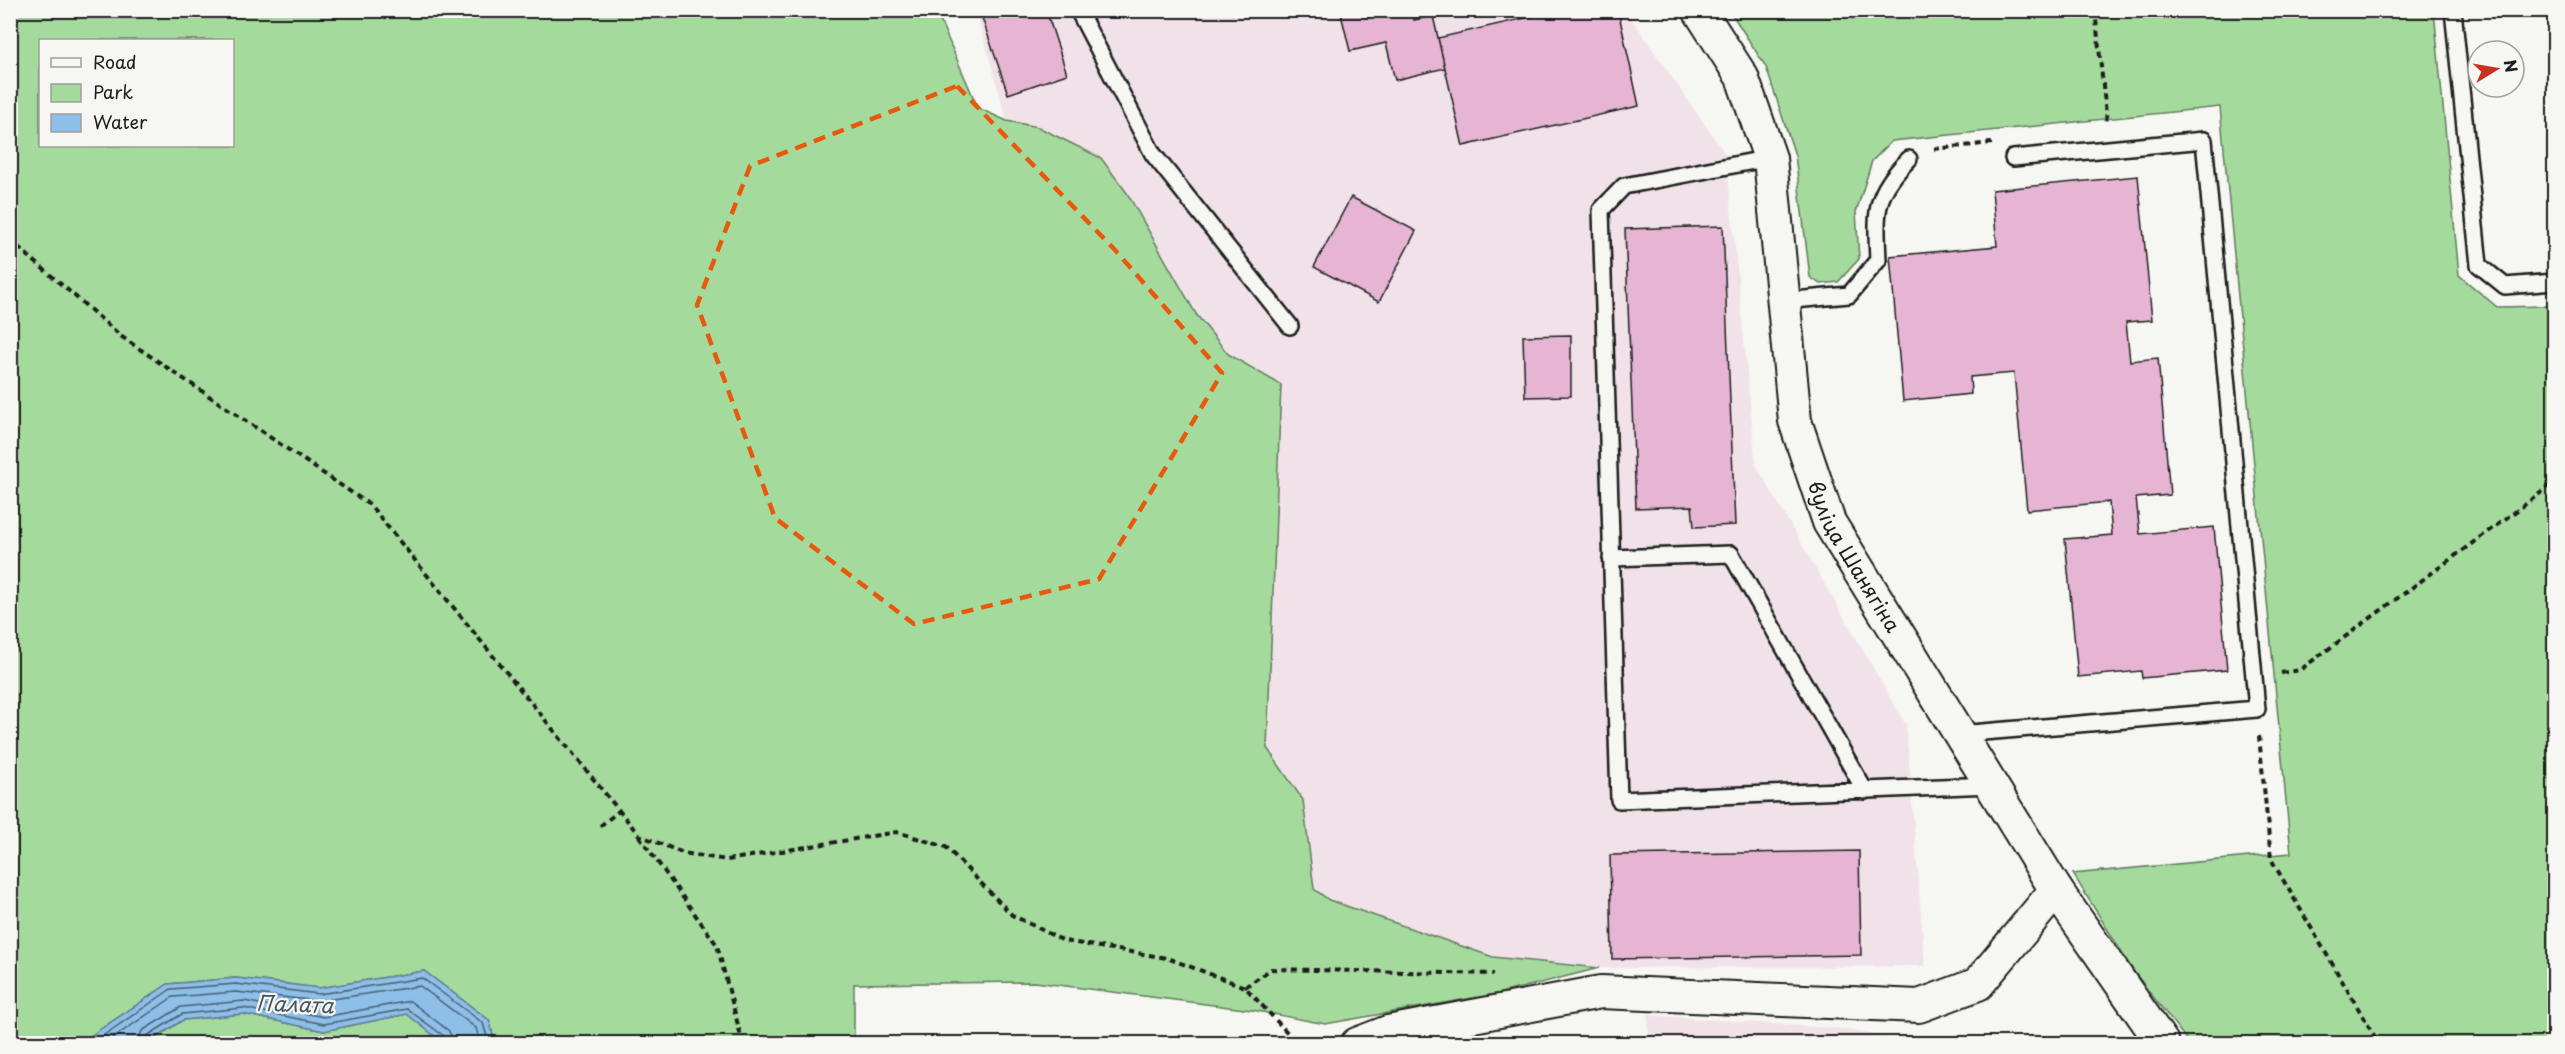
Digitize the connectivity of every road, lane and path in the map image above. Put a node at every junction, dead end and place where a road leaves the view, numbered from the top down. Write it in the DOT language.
graph roads {
  1 [pos="1078,10"];
  2 [pos="1699,10"];
  3 [pos="2095,10"];
  4 [pos="2453,10"];
  5 [pos="2110,149"];
  6 [pos="1770,158"];
  7 [pos="2013,158"];
  8 [pos="1909,159"];
  9 [pos="10,240"];
  10 [pos="2554,282"];
  11 [pos="1784,301"];
  12 [pos="1290,326"];
  13 [pos="2554,483"];
  14 [pos="1611,558"];
  15 [pos="2254,677"];
  16 [pos="2257,709"];
  17 [pos="1959,734"];
  18 [pos="1991,785"];
  19 [pos="1865,791"];
  20 [pos="619,811"];
  21 [pos="600,826"];
  22 [pos="639,835"];
  23 [pos="2056,890"];
  24 [pos="1503,974"];
  25 [pos="1245,987"];
  26 [pos="743,1044"];
  27 [pos="1298,1044"];
  28 [pos="1357,1044"];
  29 [pos="2163,1044"];
  30 [pos="2379,1044"];
  1 -- 12 [label="lane"];
  2 -- 6 [label="street, вуліца Шанягіна"];
  3 -- 5 [label="path"];
  4 -- 10 [label="lane"];
  5 -- 7 [label="lane"];
  5 -- 15 [label="lane"];
  6 -- 11 [label="street, вуліца Шанягіна"];
  6 -- 14 [label="lane"];
  7 -- 8 [label="path"];
  8 -- 11 [label="lane"];
  9 -- 20 [label="path"];
  11 -- 17 [label="street, вуліца Шанягіна"];
  13 -- 15 [label="path"];
  14 -- 19 [label="lane"];
  14 -- 19 [label="lane"];
  15 -- 16 [label="lane"];
  16 -- 17 [label="lane"];
  16 -- 30 [label="path"];
  17 -- 18 [label="street, вуліца Шанягіна"];
  18 -- 19 [label="lane"];
  18 -- 23 [label="street, вуліца Шанягіна"];
  20 -- 21 [label="path"];
  20 -- 22 [label="path"];
  22 -- 25 [label="path"];
  22 -- 26 [label="path"];
  23 -- 28 [label="street"];
  23 -- 29 [label="street, вуліца Шанягіна"];
  24 -- 25 [label="path"];
  25 -- 27 [label="path"];
}
